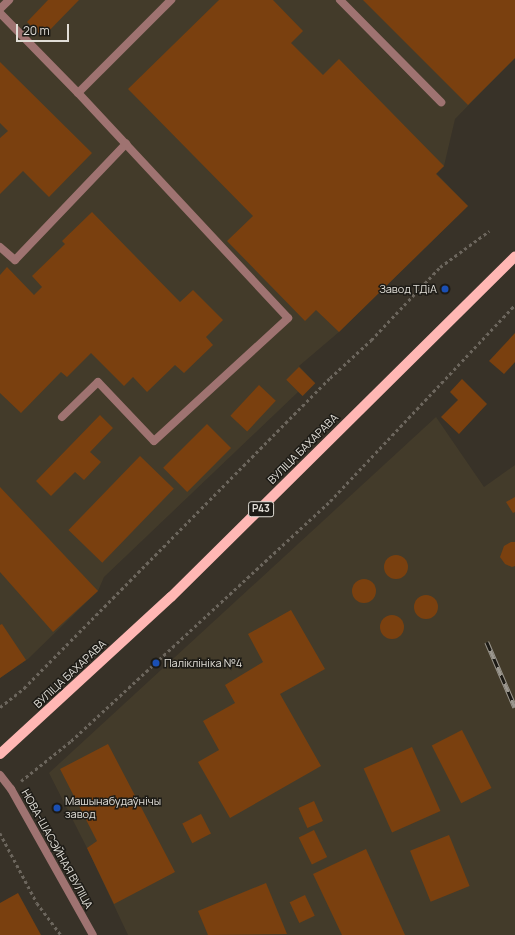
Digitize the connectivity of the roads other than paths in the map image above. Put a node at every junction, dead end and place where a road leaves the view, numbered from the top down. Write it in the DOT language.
graph roads {
  1 [pos="9,0"];
  2 [pos="171,0"];
  3 [pos="340,0"];
  4 [pos="0,9"];
  5 [pos="0,14"];
  6 [pos="78,93"];
  7 [pos="441,102"];
  8 [pos="126,144"];
  9 [pos="0,247"];
  10 [pos="515,257"];
  11 [pos="62,417"];
  12 [pos="0,754"];
  13 [pos="0,775"];
  14 [pos="93,935"];
  1 -- 4 [label="street"];
  2 -- 6 [label="street"];
  3 -- 7 [label="street"];
  5 -- 6 [label="street"];
  6 -- 8 [label="street"];
  8 -- 9 [label="street"];
  8 -- 11 [label="street"];
  10 -- 12 [label="main road, ВУЛІЦА БАХАРАВА / Р43"];
  13 -- 14 [label="street, НОВА-ШАСЭЙНАЯ ВУЛІЦА"];
}
